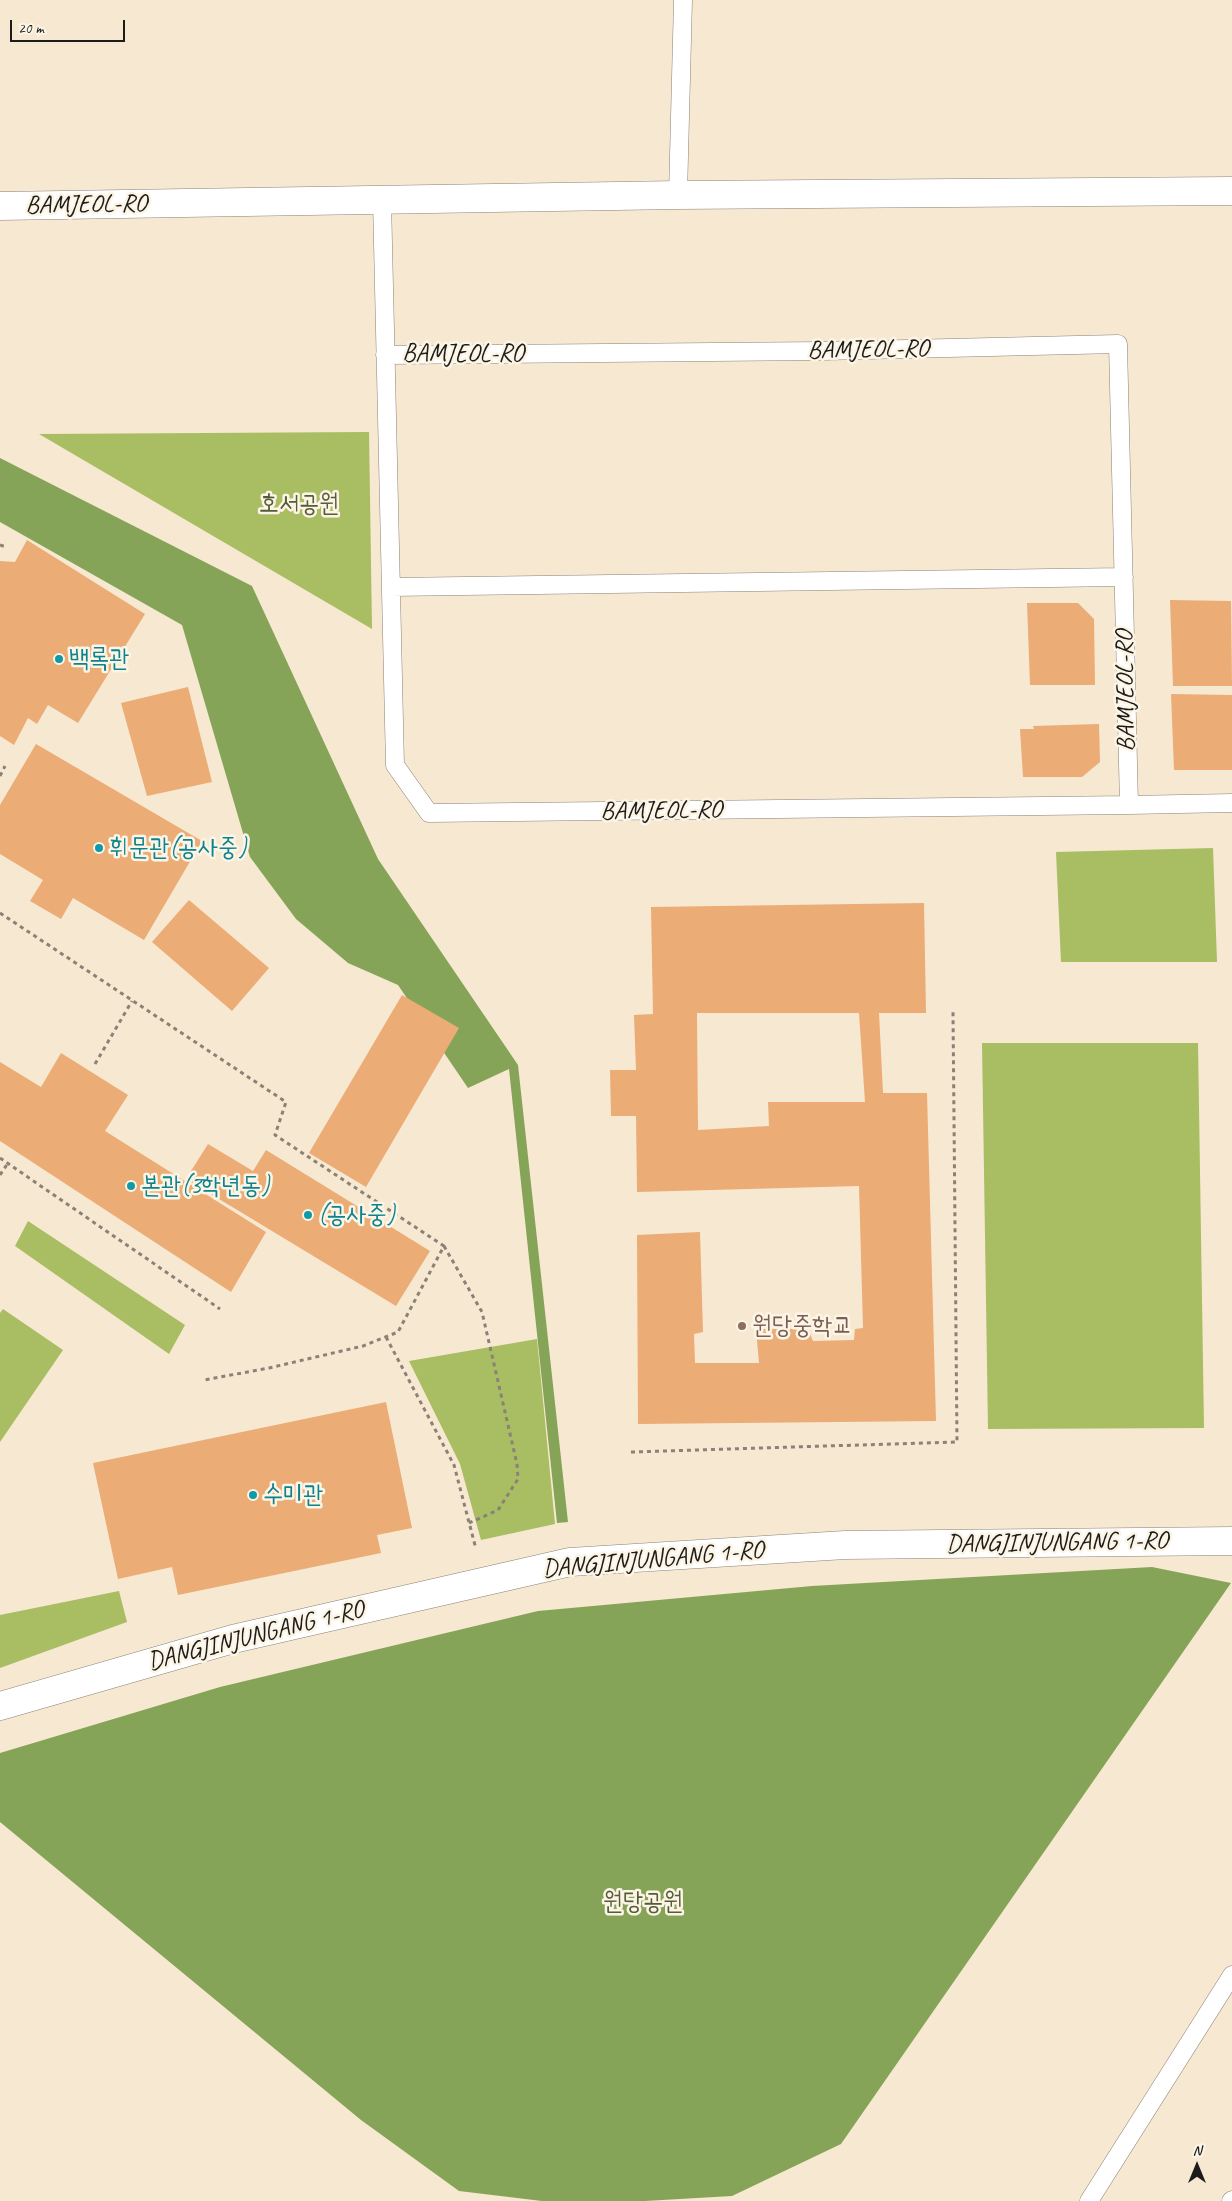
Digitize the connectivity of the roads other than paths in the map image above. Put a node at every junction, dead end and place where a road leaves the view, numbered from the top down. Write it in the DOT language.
graph roads {
  1 [pos="683,0"];
  2 [pos="1232,191"];
  3 [pos="678,195"];
  4 [pos="382,200"];
  5 [pos="0,206"];
  6 [pos="385,355"];
  7 [pos="1124,577"];
  8 [pos="391,587"];
  9 [pos="1232,803"];
  10 [pos="1129,805"];
  11 [pos="1232,1541"];
  12 [pos="0,1706"];
  13 [pos="1232,1975"];
  14 [pos="1089,2201"];
  1 -- 3 [label="lane"];
  2 -- 3 [label="street, BAMJEOL-RO"];
  3 -- 4 [label="street, BAMJEOL-RO"];
  4 -- 5 [label="street, BAMJEOL-RO"];
  4 -- 6 [label="lane, BAMJEOL-RO"];
  6 -- 7 [label="lane, BAMJEOL-RO"];
  6 -- 8 [label="lane, BAMJEOL-RO"];
  7 -- 8 [label="lane"];
  7 -- 10 [label="lane, BAMJEOL-RO"];
  8 -- 10 [label="lane, BAMJEOL-RO"];
  9 -- 10 [label="lane, BAMJEOL-RO"];
  11 -- 12 [label="street, DANGJINJUNGANG 1-RO"];
  13 -- 14 [label="lane"];
}
